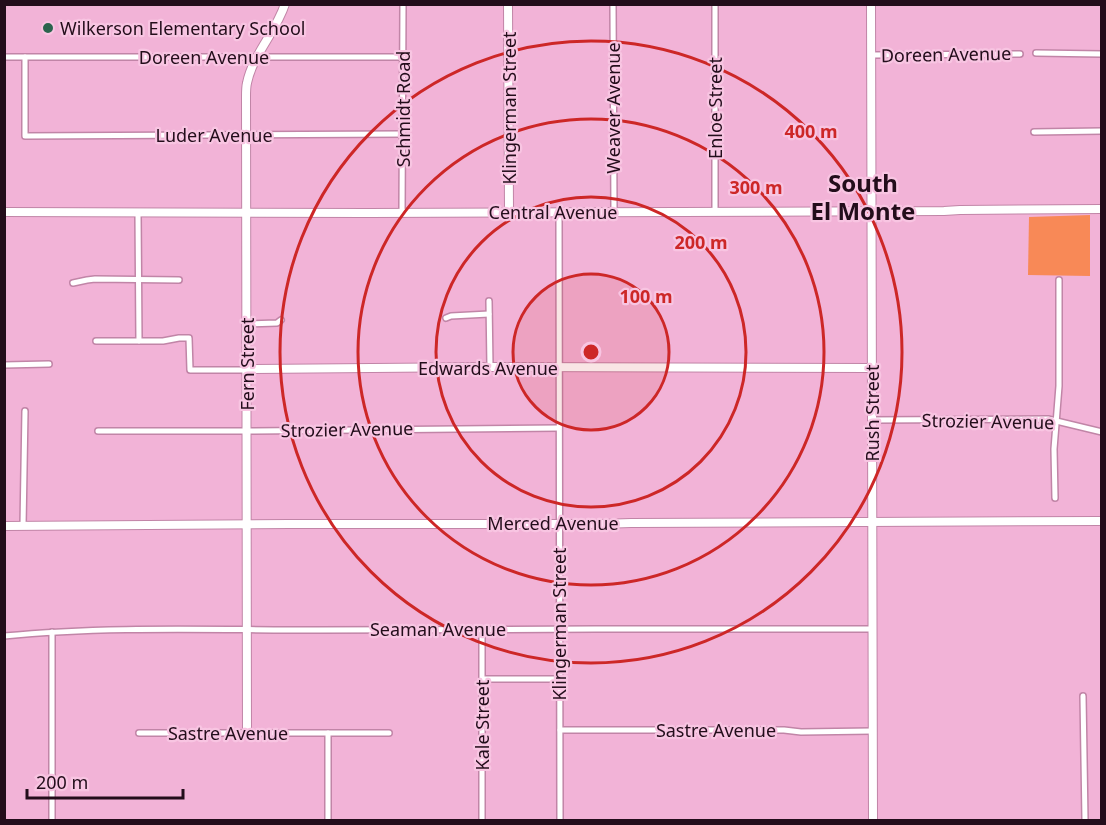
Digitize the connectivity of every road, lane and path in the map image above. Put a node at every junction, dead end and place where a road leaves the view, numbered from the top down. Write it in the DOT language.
graph roads {
  1 [pos="285,4"];
  2 [pos="403,4"];
  3 [pos="508,4"];
  4 [pos="613,4"];
  5 [pos="715,4"];
  6 [pos="871,4"];
  7 [pos="1020,54"];
  8 [pos="1035,54"];
  9 [pos="1101,54"];
  10 [pos="872,55"];
  11 [pos="4,57"];
  12 [pos="25,57"];
  13 [pos="258,57"];
  14 [pos="403,57"];
  15 [pos="1034,132"];
  16 [pos="1101,132"];
  17 [pos="402,134"];
  18 [pos="246,135"];
  19 [pos="1101,209"];
  20 [pos="4,212"];
  21 [pos="509,212"];
  22 [pos="559,212"];
  23 [pos="614,212"];
  24 [pos="715,212"];
  25 [pos="872,212"];
  26 [pos="138,213"];
  27 [pos="246,213"];
  28 [pos="402,213"];
  29 [pos="139,280"];
  30 [pos="179,280"];
  31 [pos="1059,280"];
  32 [pos="73,283"];
  33 [pos="489,301"];
  34 [pos="489,314"];
  35 [pos="446,318"];
  36 [pos="281,320"];
  37 [pos="247,324"];
  38 [pos="96,340"];
  39 [pos="139,341"];
  40 [pos="49,364"];
  41 [pos="4,365"];
  42 [pos="490,367"];
  43 [pos="560,367"];
  44 [pos="872,368"];
  45 [pos="248,370"];
  46 [pos="25,411"];
  47 [pos="872,420"];
  48 [pos="1057,420"];
  49 [pos="559,428"];
  50 [pos="98,431"];
  51 [pos="247,431"];
  52 [pos="1101,432"];
  53 [pos="1054,498"];
  54 [pos="1101,521"];
  55 [pos="872,522"];
  56 [pos="559,524"];
  57 [pos="247,525"];
  58 [pos="4,526"];
  59 [pos="23,526"];
  60 [pos="559,628"];
  61 [pos="872,629"];
  62 [pos="247,630"];
  63 [pos="482,630"];
  64 [pos="52,632"];
  65 [pos="4,636"];
  66 [pos="483,679"];
  67 [pos="559,679"];
  68 [pos="1083,696"];
  69 [pos="560,730"];
  70 [pos="872,731"];
  71 [pos="389,733"];
  72 [pos="139,734"];
  73 [pos="247,734"];
  74 [pos="328,734"];
  75 [pos="52,820"];
  76 [pos="328,820"];
  77 [pos="482,820"];
  78 [pos="560,820"];
  79 [pos="873,820"];
  80 [pos="1085,820"];
  1 -- 13 [label="street, Fern Street"];
  2 -- 14 [label="street, Schmidt Road"];
  3 -- 21 [label="street, Klingerman Street"];
  4 -- 23 [label="street, Weaver Avenue"];
  5 -- 24 [label="street, Enloe Street"];
  6 -- 10 [label="street, Rush Street"];
  7 -- 10 [label="street, Doreen Avenue"];
  8 -- 9 [label="street, Doreen Avenue"];
  10 -- 25 [label="street, Rush Street"];
  11 -- 12 [label="street, Doreen Avenue"];
  12 -- 13 [label="street, Doreen Avenue"];
  12 -- 18 [label="street, Luder Avenue"];
  13 -- 14 [label="street, Doreen Avenue"];
  13 -- 18 [label="street, Fern Street"];
  14 -- 17 [label="street, Schmidt Road"];
  15 -- 16 [label="street"];
  17 -- 18 [label="street, Luder Avenue"];
  17 -- 28 [label="street, Schmidt Road"];
  18 -- 27 [label="street, Fern Street"];
  19 -- 25 [label="street, Central Avenue"];
  20 -- 26 [label="street, Central Avenue"];
  21 -- 22 [label="street, Central Avenue"];
  21 -- 28 [label="street, Central Avenue"];
  22 -- 23 [label="street, Central Avenue"];
  22 -- 43 [label="street, Klingerman Street"];
  23 -- 24 [label="street, Central Avenue"];
  24 -- 25 [label="street, Central Avenue"];
  25 -- 44 [label="street, Rush Street"];
  26 -- 27 [label="street, Central Avenue"];
  26 -- 29 [label="street"];
  27 -- 28 [label="street, Central Avenue"];
  27 -- 37 [label="street, Fern Street"];
  29 -- 30 [label="street"];
  29 -- 32 [label="street"];
  29 -- 39 [label="street"];
  31 -- 48 [label="street"];
  33 -- 34 [label="street"];
  34 -- 35 [label="street"];
  34 -- 42 [label="street"];
  36 -- 37 [label="street"];
  37 -- 45 [label="street, Fern Street"];
  38 -- 39 [label="street"];
  39 -- 45 [label="street"];
  40 -- 41 [label="street"];
  42 -- 43 [label="street, Edwards Avenue"];
  42 -- 45 [label="street, Edwards Avenue"];
  43 -- 44 [label="street, Edwards Avenue"];
  43 -- 49 [label="street, Klingerman Street"];
  44 -- 47 [label="street, Rush Street"];
  45 -- 51 [label="street, Fern Street"];
  46 -- 59 [label="street"];
  47 -- 48 [label="street, Strozier Avenue"];
  47 -- 55 [label="street, Rush Street"];
  48 -- 52 [label="street, Strozier Avenue"];
  48 -- 53 [label="street"];
  49 -- 51 [label="street, Strozier Avenue"];
  49 -- 56 [label="street, Klingerman Street"];
  50 -- 51 [label="street, Strozier Avenue"];
  51 -- 57 [label="street, Fern Street"];
  54 -- 55 [label="street, Merced Avenue"];
  55 -- 56 [label="street, Merced Avenue"];
  55 -- 61 [label="street, Rush Street"];
  56 -- 57 [label="street, Merced Avenue"];
  56 -- 60 [label="street, Klingerman Street"];
  57 -- 59 [label="street, Merced Avenue"];
  57 -- 62 [label="street, Fern Street"];
  58 -- 59 [label="street, Merced Avenue"];
  60 -- 61 [label="street, Seaman Avenue"];
  60 -- 63 [label="street, Seaman Avenue"];
  60 -- 67 [label="street, Klingerman Street"];
  61 -- 70 [label="street, Rush Street"];
  62 -- 63 [label="street, Seaman Avenue"];
  62 -- 64 [label="street, Seaman Avenue"];
  62 -- 73 [label="street, Fern Street"];
  63 -- 66 [label="street, Kale Street"];
  64 -- 65 [label="street, Seaman Avenue"];
  64 -- 75 [label="street"];
  66 -- 67 [label="street"];
  66 -- 77 [label="street, Kale Street"];
  67 -- 69 [label="street, Klingerman Street"];
  68 -- 80 [label="street"];
  69 -- 70 [label="street, Sastre Avenue"];
  69 -- 78 [label="street, Klingerman Street"];
  70 -- 79 [label="street, Rush Street"];
  71 -- 74 [label="street, Sastre Avenue"];
  72 -- 73 [label="street, Sastre Avenue"];
  73 -- 74 [label="street, Sastre Avenue"];
  74 -- 76 [label="street"];
}
